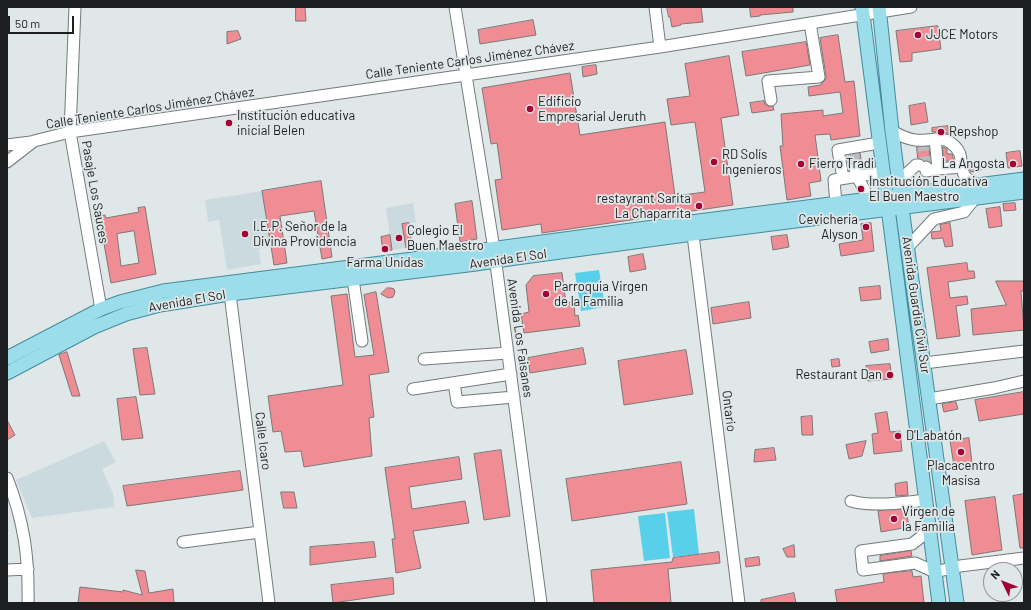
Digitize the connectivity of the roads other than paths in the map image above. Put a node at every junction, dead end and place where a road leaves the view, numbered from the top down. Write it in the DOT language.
graph roads {
  1 [pos="75,7"];
  2 [pos="455,7"];
  3 [pos="655,7"];
  4 [pos="911,7"];
  5 [pos="879,9"];
  6 [pos="863,11"];
  7 [pos="810,23"];
  8 [pos="660,47"];
  9 [pos="466,75"];
  10 [pos="771,100"];
  11 [pos="892,131"];
  12 [pos="70,132"];
  13 [pos="935,139"];
  14 [pos="34,141"];
  15 [pos="879,143"];
  16 [pos="7,145"];
  17 [pos="7,162"];
  18 [pos="962,167"];
  19 [pos="938,169"];
  20 [pos="856,172"];
  21 [pos="883,172"];
  22 [pos="843,178"];
  23 [pos="1024,179"];
  24 [pos="899,181"];
  25 [pos="976,192"];
  26 [pos="1024,192"];
  27 [pos="869,199"];
  28 [pos="901,202"];
  29 [pos="887,203"];
  30 [pos="830,209"];
  31 [pos="692,228"];
  32 [pos="907,248"];
  33 [pos="495,255"];
  34 [pos="353,279"];
  35 [pos="229,288"];
  36 [pos="101,309"];
  37 [pos="362,340"];
  38 [pos="1024,351"];
  39 [pos="508,353"];
  40 [pos="7,358"];
  41 [pos="424,359"];
  42 [pos="924,363"];
  43 [pos="7,373"];
  44 [pos="511,374"];
  45 [pos="1024,381"];
  46 [pos="454,382"];
  47 [pos="413,389"];
  48 [pos="514,397"];
  49 [pos="929,398"];
  50 [pos="7,478"];
  51 [pos="925,500"];
  52 [pos="851,501"];
  53 [pos="929,527"];
  54 [pos="260,532"];
  55 [pos="183,542"];
  56 [pos="912,544"];
  57 [pos="1024,558"];
  58 [pos="915,563"];
  59 [pos="953,568"];
  60 [pos="28,569"];
  61 [pos="7,570"];
  62 [pos="934,572"];
  63 [pos="28,603"];
  64 [pos="269,603"];
  65 [pos="541,603"];
  66 [pos="739,603"];
  67 [pos="939,603"];
  68 [pos="957,603"];
  1 -- 12 [label="street, Pasaje Los Sauces"];
  2 -- 9 [label="street, Avenida Los Faisanes"];
  3 -- 8 [label="street"];
  4 -- 5 [label="street, Calle Teniente Carlos Jiménez Chávez"];
  5 -- 6 [label="street, Calle Teniente Carlos Jiménez Chávez"];
  5 -- 11 [label="main road, Avenida Guardia Civil Sur"];
  6 -- 7 [label="street, Calle Teniente Carlos Jiménez Chávez"];
  6 -- 15 [label="main road, Avenida Guardia Civil Sur"];
  7 -- 8 [label="street, Calle Teniente Carlos Jiménez Chávez"];
  7 -- 10 [label="street"];
  8 -- 9 [label="street, Calle Teniente Carlos Jiménez Chávez"];
  9 -- 12 [label="street, Calle Teniente Carlos Jiménez Chávez"];
  9 -- 33 [label="street, Avenida Los Faisanes"];
  11 -- 13 [label="street"];
  11 -- 24 [label="main road, Avenida Guardia Civil Sur"];
  12 -- 14 [label="street, Calle Teniente Carlos Jiménez Chávez"];
  12 -- 36 [label="street, Pasaje Los Sauces"];
  13 -- 18 [label="street"];
  13 -- 19 [label="street"];
  14 -- 16 [label="street, Calle Teniente Carlos Jiménez Chávez"];
  14 -- 17 [label="street, Calle Teniente Carlos Jiménez Chávez"];
  15 -- 21 [label="main road, Avenida Guardia Civil Sur"];
  15 -- 22 [label="street"];
  18 -- 19 [label="street"];
  18 -- 25 [label="street"];
  19 -- 24 [label="street"];
  20 -- 21 [label="street"];
  20 -- 22 [label="street"];
  20 -- 27 [label="street"];
  21 -- 29 [label="main road, Avenida Guardia Civil Sur"];
  22 -- 30 [label="street"];
  23 -- 25 [label="main road, Avenida El Sol"];
  24 -- 28 [label="main road, Avenida Guardia Civil Sur"];
  25 -- 26 [label="main road, Avenida El Sol"];
  25 -- 28 [label="main road, Avenida El Sol"];
  25 -- 32 [label="street"];
  27 -- 29 [label="main road, Avenida El Sol"];
  27 -- 30 [label="main road, Avenida El Sol"];
  28 -- 29 [label="main road, Avenida El Sol"];
  28 -- 32 [label="main road, Avenida Guardia Civil Sur"];
  29 -- 30 [label="main road, Avenida El Sol"];
  29 -- 51 [label="main road, Avenida Guardia Civil Sur"];
  30 -- 31 [label="main road, Avenida El Sol"];
  31 -- 33 [label="main road, Avenida El Sol"];
  31 -- 66 [label="street, Ontario"];
  32 -- 42 [label="main road, Avenida Guardia Civil Sur"];
  33 -- 34 [label="main road, Avenida El Sol"];
  33 -- 35 [label="main road, Avenida El Sol"];
  33 -- 39 [label="street, Avenida Los Faisanes"];
  34 -- 35 [label="main road, Avenida El Sol"];
  34 -- 37 [label="street"];
  35 -- 36 [label="main road, Avenida El Sol"];
  35 -- 43 [label="main road, Avenida El Sol"];
  35 -- 54 [label="street, Calle Icaro"];
  36 -- 40 [label="main road, Avenida El Sol"];
  38 -- 42 [label="street"];
  39 -- 41 [label="street"];
  39 -- 44 [label="street, Avenida Los Faisanes"];
  42 -- 49 [label="main road, Avenida Guardia Civil Sur"];
  44 -- 46 [label="street"];
  44 -- 48 [label="street, Avenida Los Faisanes"];
  45 -- 49 [label="street"];
  46 -- 47 [label="street"];
  46 -- 48 [label="street"];
  48 -- 65 [label="street, Avenida Los Faisanes"];
  49 -- 59 [label="main road, Avenida Guardia Civil Sur"];
  50 -- 60 [label="street"];
  51 -- 52 [label="street"];
  51 -- 53 [label="main road, Avenida Guardia Civil Sur"];
  53 -- 56 [label="street"];
  53 -- 62 [label="main road, Avenida Guardia Civil Sur"];
  54 -- 55 [label="street"];
  54 -- 64 [label="street, Calle Icaro"];
  56 -- 58 [label="street"];
  56 -- 58 [label="street"];
  57 -- 59 [label="street"];
  58 -- 62 [label="street"];
  59 -- 62 [label="street"];
  59 -- 68 [label="main road, Avenida Guardia Civil Sur"];
  60 -- 61 [label="street"];
  60 -- 63 [label="street"];
  62 -- 67 [label="main road, Avenida Guardia Civil Sur"];
}
